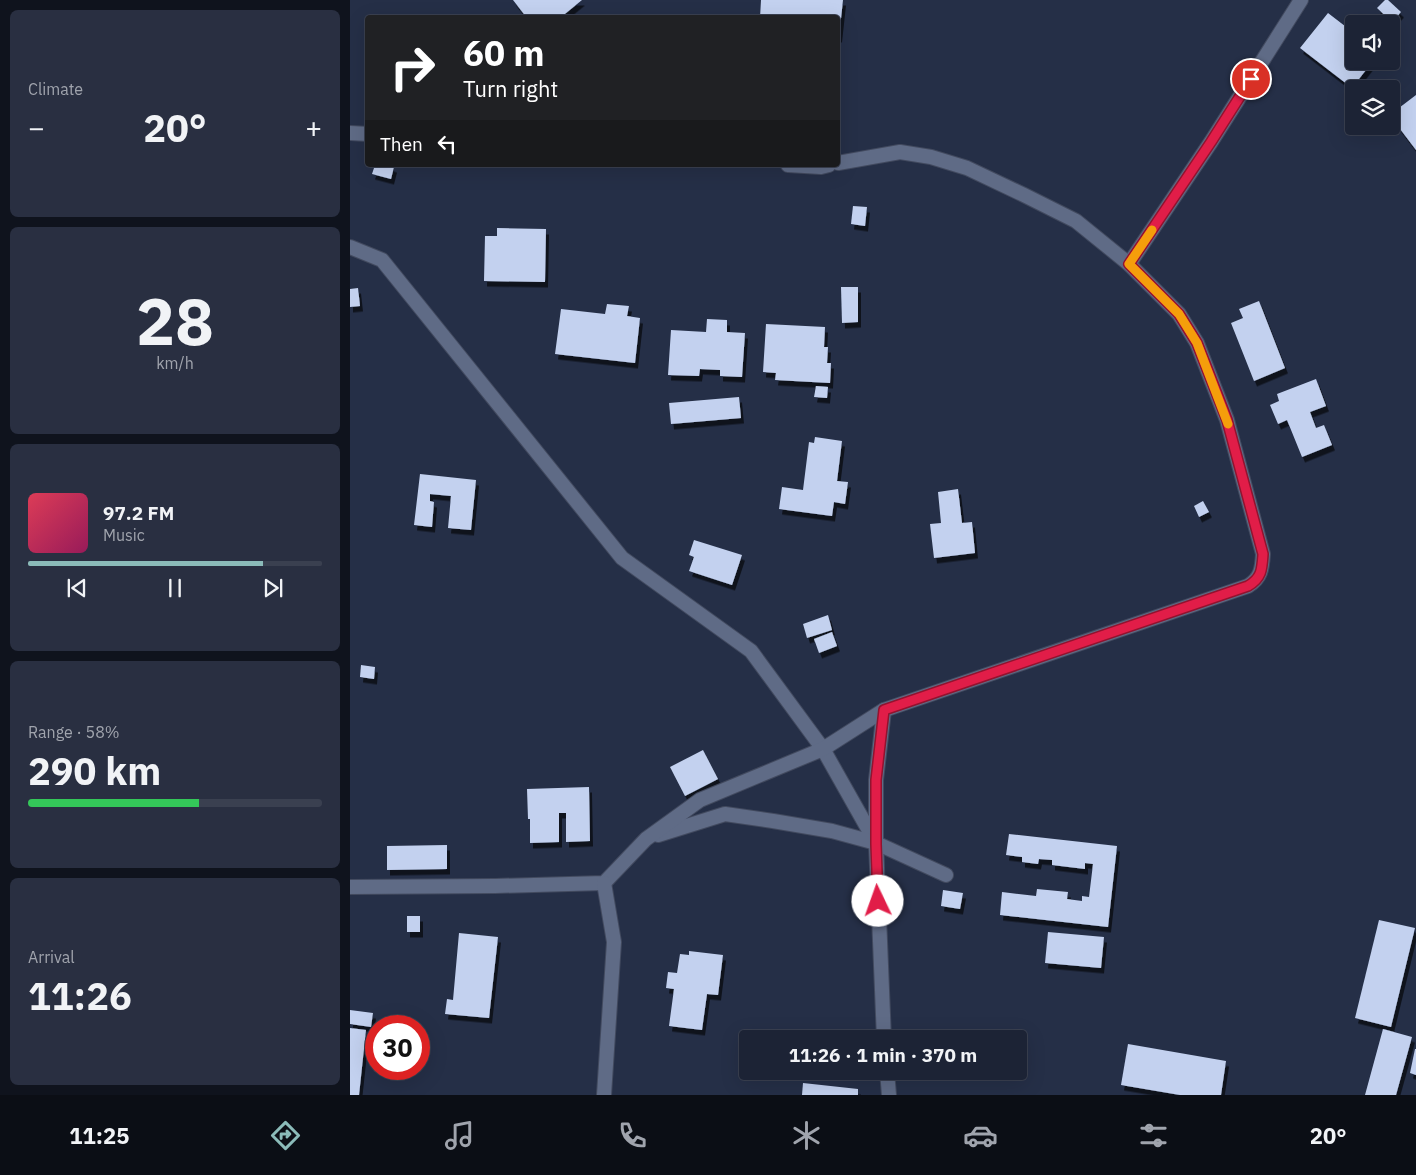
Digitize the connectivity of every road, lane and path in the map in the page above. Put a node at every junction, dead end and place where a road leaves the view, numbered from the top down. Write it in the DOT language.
graph roads {
  1 [pos="1301,0"];
  2 [pos="350,133"];
  3 [pos="365,134"];
  4 [pos="840,163"];
  5 [pos="350,247"];
  6 [pos="1129,264"];
  7 [pos="884,710"];
  8 [pos="823,749"];
  9 [pos="646,839"];
  10 [pos="876,844"];
  11 [pos="946,875"];
  12 [pos="604,883"];
  13 [pos="350,887"];
  14 [pos="884,1030"];
  15 [pos="888,1080"];
  16 [pos="604,1095"];
  17 [pos="889,1095"];
  1 -- 6 [label="street"];
  2 -- 3 [label="street"];
  4 -- 6 [label="street"];
  5 -- 8 [label="street"];
  6 -- 7 [label="street"];
  7 -- 8 [label="street"];
  7 -- 10 [label="street"];
  8 -- 9 [label="street"];
  8 -- 10 [label="street"];
  9 -- 10 [label="street"];
  9 -- 12 [label="street"];
  10 -- 11 [label="street"];
  10 -- 14 [label="street"];
  12 -- 13 [label="street"];
  12 -- 16 [label="street"];
  15 -- 17 [label="street"];
}
